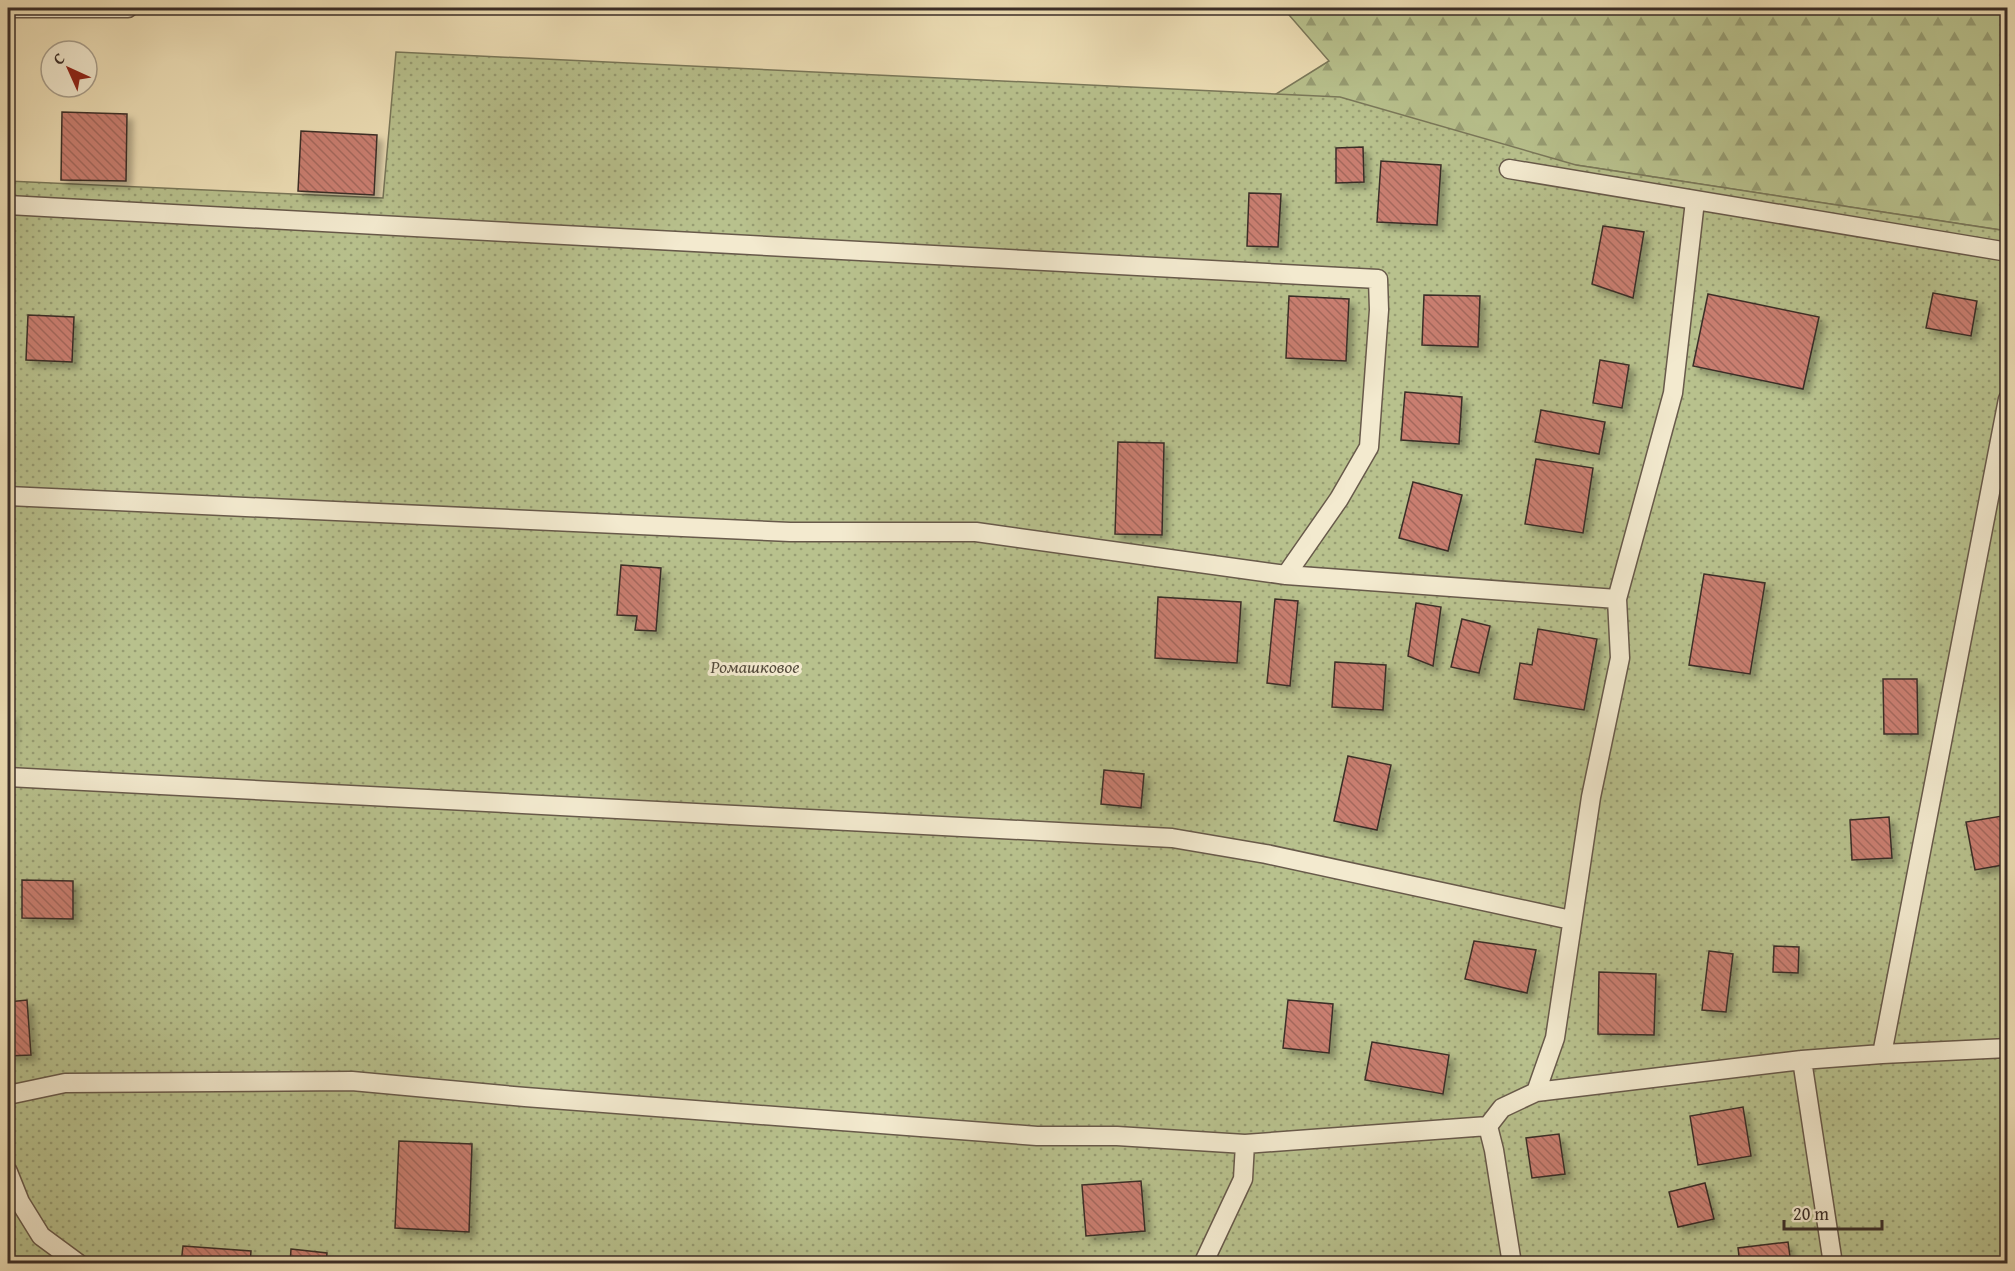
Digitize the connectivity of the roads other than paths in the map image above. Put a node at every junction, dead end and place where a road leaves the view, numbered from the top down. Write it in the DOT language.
graph roads {
  1 [pos="8,8"];
  2 [pos="128,8"];
  3 [pos="1509,169"];
  4 [pos="1695,201"];
  5 [pos="8,205"];
  6 [pos="2007,252"];
  7 [pos="2007,399"];
  8 [pos="8,496"];
  9 [pos="1286,575"];
  10 [pos="1617,599"];
  11 [pos="8,777"];
  12 [pos="1571,920"];
  13 [pos="2007,1048"];
  14 [pos="1882,1054"];
  15 [pos="1802,1060"];
  16 [pos="1536,1092"];
  17 [pos="8,1095"];
  18 [pos="1488,1126"];
  19 [pos="1245,1144"];
  20 [pos="8,1172"];
  21 [pos="78,1263"];
  22 [pos="1203,1263"];
  23 [pos="1512,1263"];
  24 [pos="1833,1263"];
  1 -- 2 [label="lane"];
  3 -- 4 [label="lane"];
  4 -- 6 [label="lane"];
  4 -- 10 [label="lane"];
  5 -- 9 [label="lane"];
  7 -- 14 [label="lane"];
  8 -- 9 [label="lane"];
  9 -- 10 [label="lane"];
  10 -- 12 [label="lane"];
  11 -- 12 [label="lane"];
  12 -- 16 [label="lane"];
  13 -- 14 [label="lane"];
  14 -- 15 [label="lane"];
  15 -- 16 [label="lane"];
  15 -- 24 [label="lane"];
  16 -- 18 [label="lane"];
  17 -- 19 [label="lane"];
  18 -- 19 [label="lane"];
  18 -- 23 [label="lane"];
  19 -- 22 [label="lane"];
  20 -- 21 [label="lane"];
}
